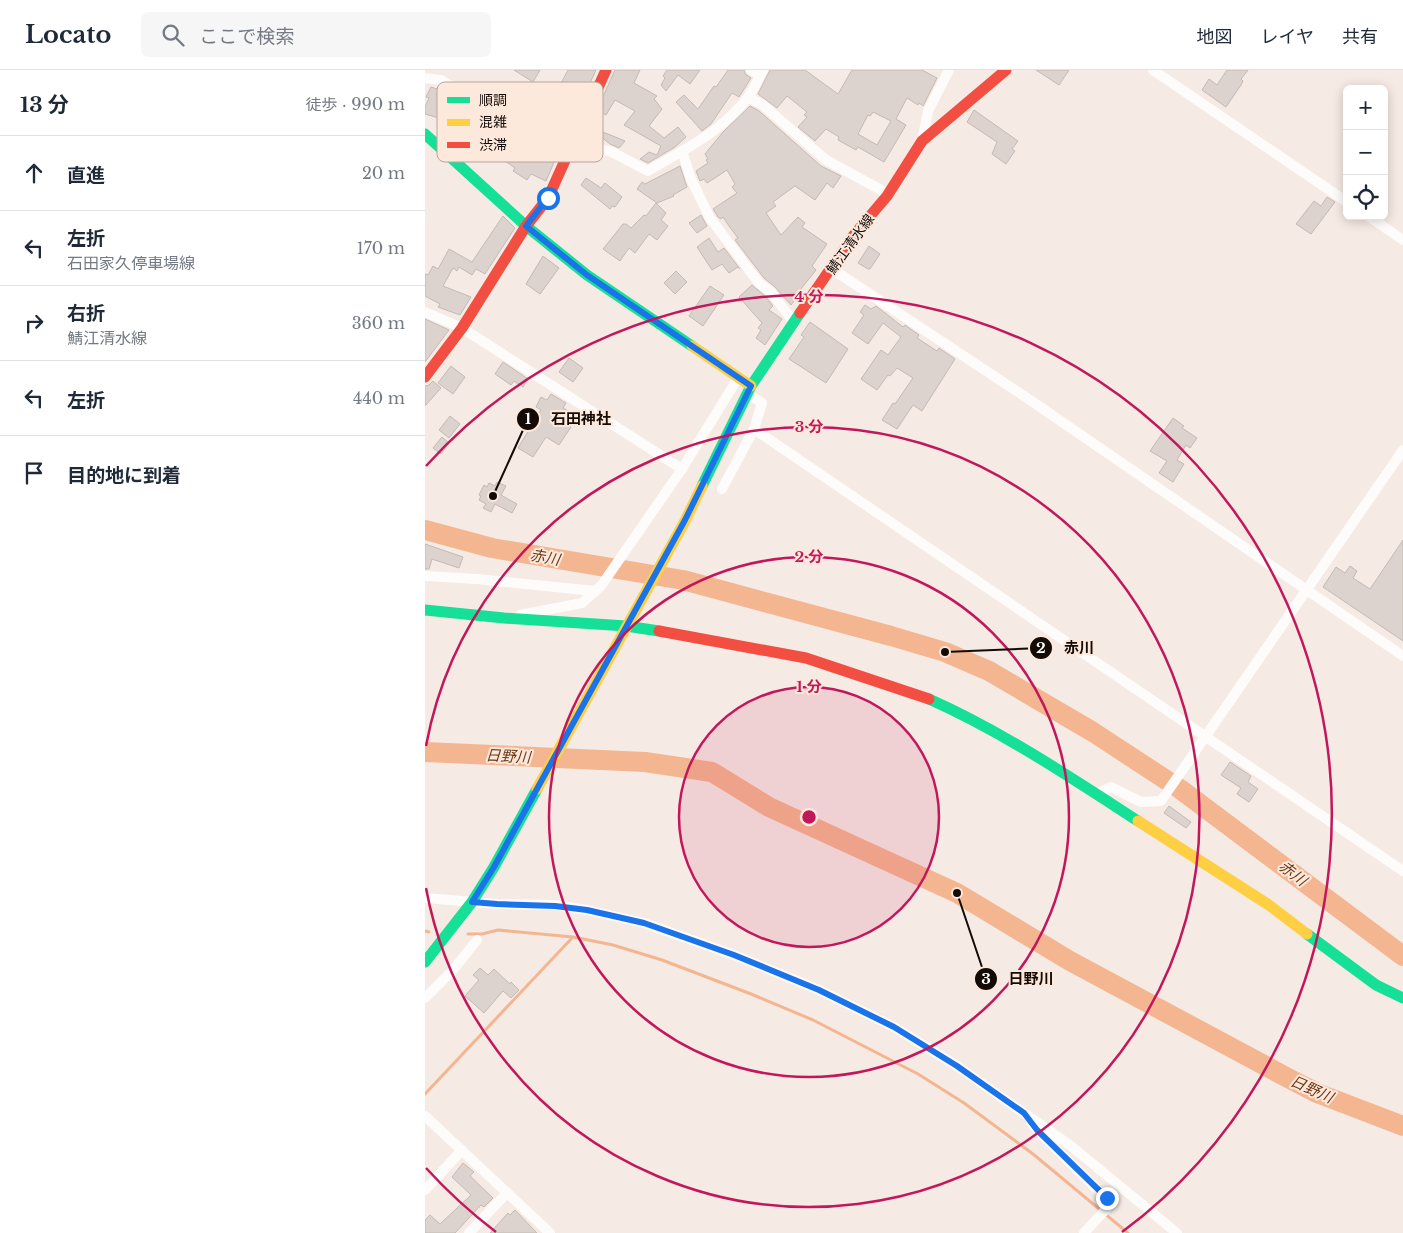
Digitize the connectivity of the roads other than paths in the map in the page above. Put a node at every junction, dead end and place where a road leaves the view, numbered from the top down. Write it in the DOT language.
graph roads {
  1 [pos="607,70"];
  2 [pos="948,70"];
  3 [pos="1006,70"];
  4 [pos="1153,70"];
  5 [pos="758,72"];
  6 [pos="425,78"];
  7 [pos="444,82"];
  8 [pos="601,82"];
  9 [pos="748,97"];
  10 [pos="425,134"];
  11 [pos="922,141"];
  12 [pos="437,145"];
  13 [pos="603,150"];
  14 [pos="682,151"];
  15 [pos="456,162"];
  16 [pos="564,162"];
  17 [pos="887,196"];
  18 [pos="1343,199"];
  19 [pos="1374,220"];
  20 [pos="526,226"];
  21 [pos="1403,240"];
  22 [pos="831,269"];
  23 [pos="425,312"];
  24 [pos="795,324"];
  25 [pos="462,328"];
  26 [pos="425,377"];
  27 [pos="738,378"];
  28 [pos="749,390"];
  29 [pos="753,429"];
  30 [pos="1403,450"];
  31 [pos="682,469"];
  32 [pos="722,489"];
  33 [pos="425,576"];
  34 [pos="1307,590"];
  35 [pos="595,591"];
  36 [pos="425,610"];
  37 [pos="504,618"];
  38 [pos="626,626"];
  39 [pos="1403,656"];
  40 [pos="1207,737"];
  41 [pos="1097,794"];
  42 [pos="1403,872"];
  43 [pos="425,898"];
  44 [pos="472,902"];
  45 [pos="477,940"];
  46 [pos="425,962"];
  47 [pos="425,998"];
  48 [pos="1403,998"];
  49 [pos="1024,1113"];
  50 [pos="425,1116"];
  51 [pos="462,1150"];
  52 [pos="425,1190"];
  53 [pos="507,1193"];
  54 [pos="469,1233"];
  55 [pos="550,1233"];
  56 [pos="1085,1233"];
  57 [pos="1177,1233"];
  1 -- 8 [label="main road"];
  2 -- 11 [label="street"];
  3 -- 11 [label="main road, 鯖江清水線"];
  4 -- 18 [label="street"];
  5 -- 9 [label="street"];
  6 -- 7 [label="street"];
  9 -- 14 [label="street"];
  9 -- 17 [label="street"];
  10 -- 12 [label="main road"];
  11 -- 17 [label="main road, 鯖江清水線"];
  13 -- 14 [label="street"];
  14 -- 24 [label="street"];
  15 -- 20 [label="main road"];
  16 -- 20 [label="main road"];
  17 -- 22 [label="main road, 鯖江清水線"];
  19 -- 21 [label="street"];
  20 -- 25 [label="main road"];
  20 -- 27 [label="main road"];
  22 -- 24 [label="main road, 鯖江清水線"];
  22 -- 34 [label="street"];
  23 -- 25 [label="street"];
  24 -- 28 [label="main road, 鯖江清水線"];
  25 -- 26 [label="main road"];
  25 -- 31 [label="street"];
  27 -- 28 [label="main road"];
  27 -- 31 [label="street"];
  28 -- 29 [label="street"];
  28 -- 38 [label="main road, 鯖江清水線"];
  29 -- 32 [label="street"];
  29 -- 40 [label="street"];
  30 -- 34 [label="street"];
  31 -- 35 [label="street"];
  33 -- 35 [label="street"];
  34 -- 39 [label="street"];
  34 -- 40 [label="street"];
  35 -- 37 [label="street"];
  36 -- 37 [label="main road"];
  37 -- 38 [label="main road"];
  38 -- 41 [label="main road"];
  38 -- 44 [label="main road, 鯖江清水線"];
  40 -- 41 [label="street"];
  40 -- 42 [label="street"];
  41 -- 48 [label="main road"];
  43 -- 44 [label="street"];
  44 -- 46 [label="main road, 鯖江清水線"];
  44 -- 49 [label="street"];
  45 -- 47 [label="street"];
  49 -- 56 [label="street"];
  49 -- 57 [label="street"];
  50 -- 51 [label="street"];
  51 -- 52 [label="street"];
  51 -- 53 [label="street"];
  53 -- 54 [label="street"];
  53 -- 55 [label="street"];
}
